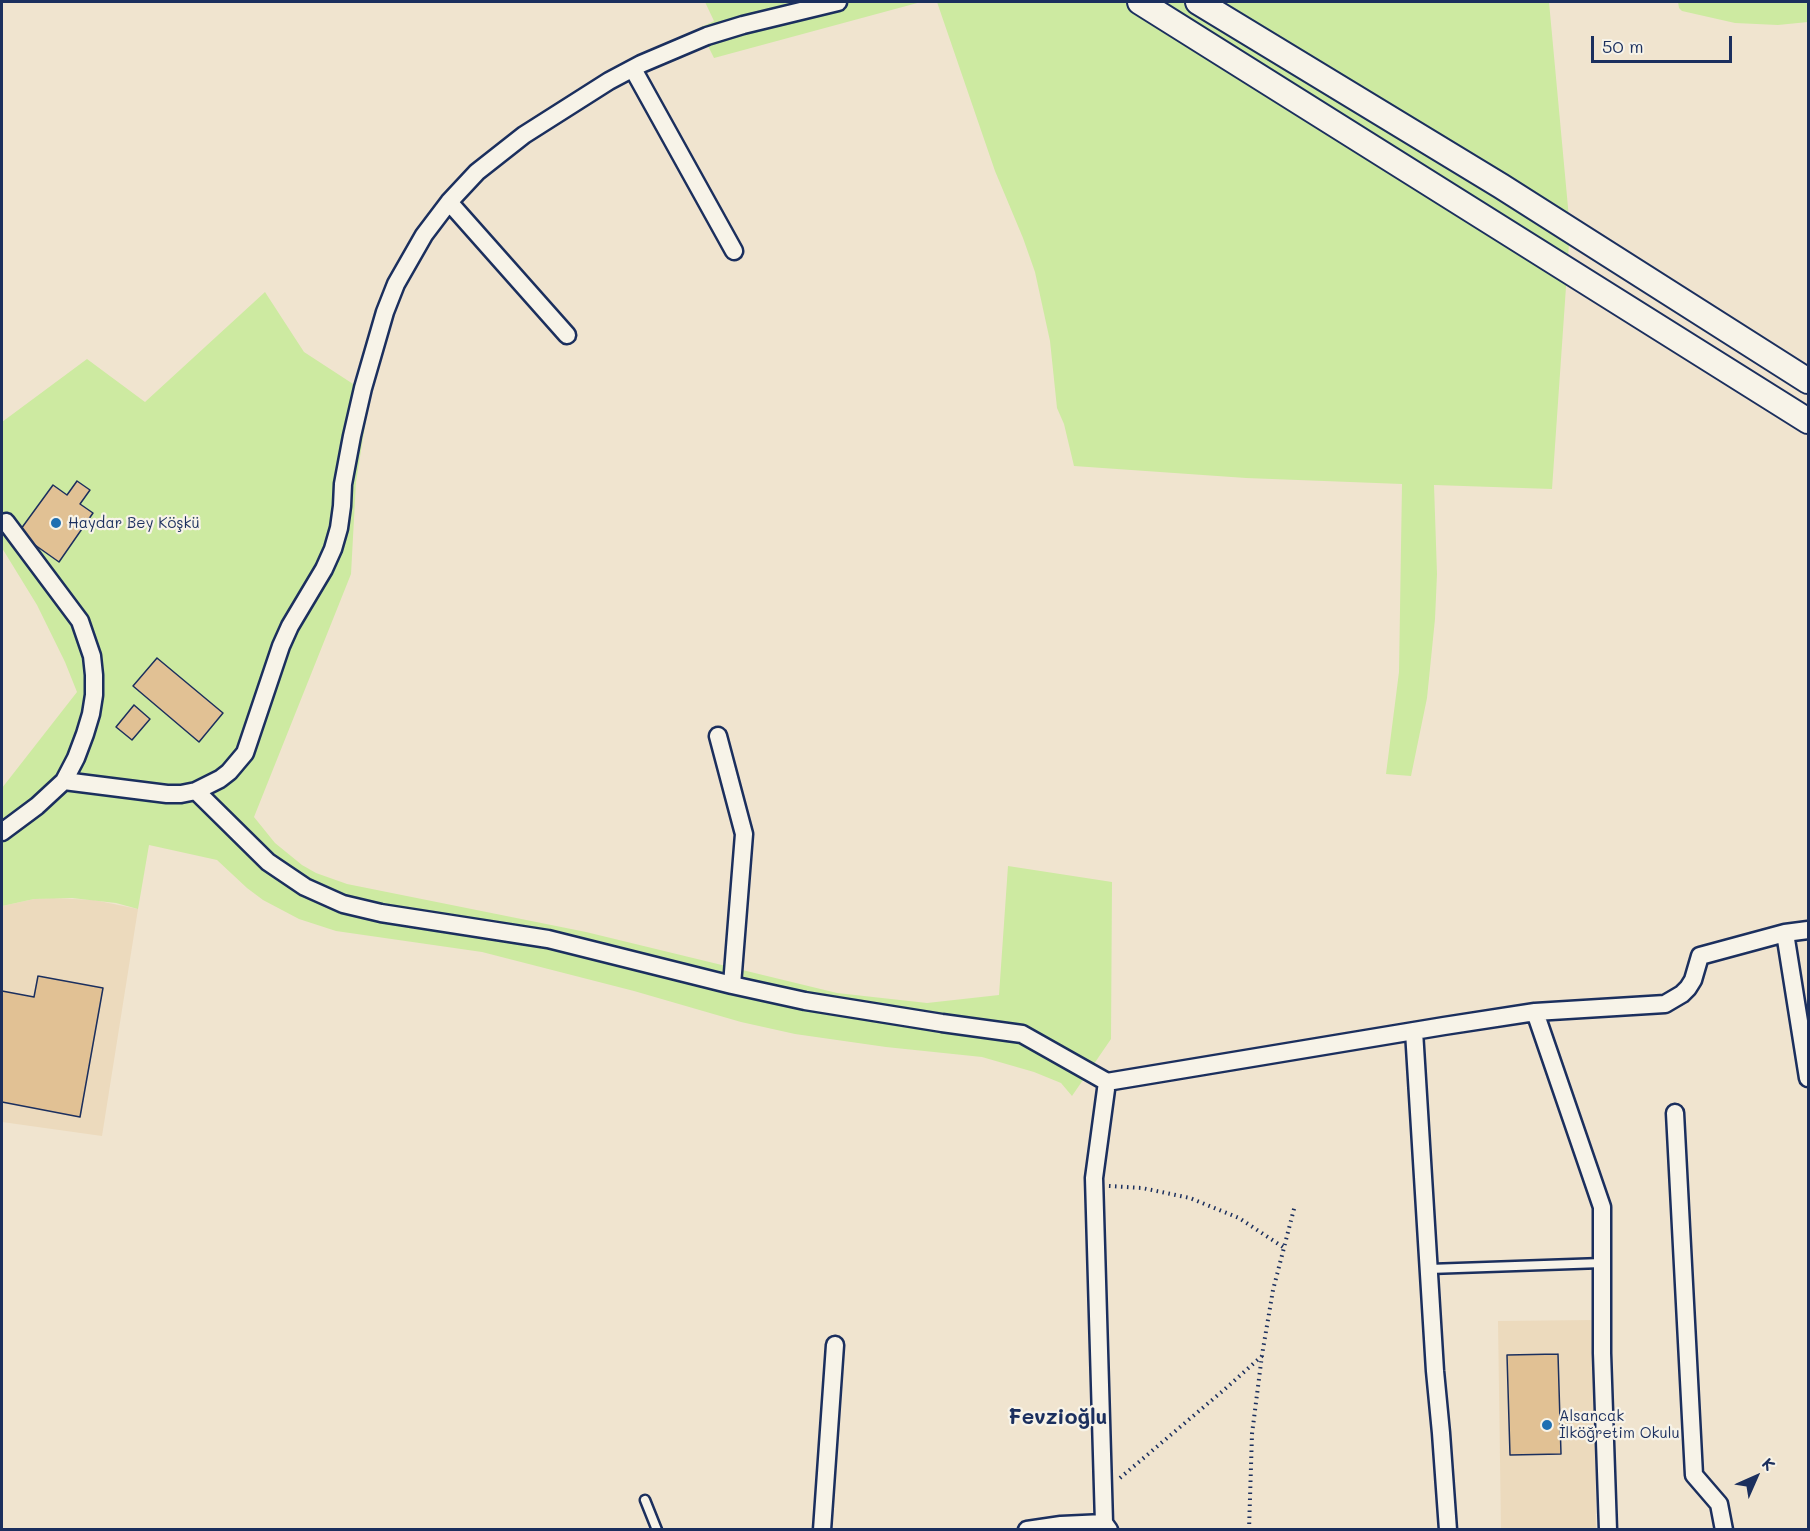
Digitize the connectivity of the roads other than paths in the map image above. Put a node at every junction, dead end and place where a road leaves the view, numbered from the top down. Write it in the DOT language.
graph roads {
  1 [pos="838,2"];
  2 [pos="1140,2"];
  3 [pos="1198,2"];
  4 [pos="633,69"];
  5 [pos="449,202"];
  6 [pos="734,250"];
  7 [pos="567,335"];
  8 [pos="1809,381"];
  9 [pos="1809,421"];
  10 [pos="6,522"];
  11 [pos="718,736"];
  12 [pos="64,781"];
  13 [pos="196,791"];
  14 [pos="2,832"];
  15 [pos="1809,930"];
  16 [pos="1785,933"];
  17 [pos="732,985"];
  18 [pos="1534,1012"];
  19 [pos="1414,1031"];
  20 [pos="1809,1078"];
  21 [pos="1107,1082"];
  22 [pos="1675,1113"];
  23 [pos="1602,1263"];
  24 [pos="1429,1269"];
  25 [pos="836,1345"];
  26 [pos="645,1500"];
  27 [pos="1107,1526"];
  28 [pos="657,1530"];
  29 [pos="822,1530"];
  30 [pos="1027,1530"];
  31 [pos="1448,1530"];
  32 [pos="1608,1530"];
  33 [pos="1724,1530"];
  1 -- 4 [label="street"];
  2 -- 9 [label="main road"];
  3 -- 8 [label="main road"];
  4 -- 5 [label="street"];
  4 -- 6 [label="street"];
  5 -- 7 [label="street"];
  5 -- 13 [label="street"];
  10 -- 12 [label="street"];
  11 -- 17 [label="street"];
  12 -- 13 [label="street"];
  12 -- 14 [label="street"];
  13 -- 17 [label="street"];
  15 -- 16 [label="street"];
  16 -- 18 [label="street"];
  16 -- 20 [label="street"];
  17 -- 21 [label="street"];
  18 -- 19 [label="street"];
  18 -- 23 [label="street"];
  19 -- 21 [label="street"];
  19 -- 24 [label="street"];
  21 -- 27 [label="street"];
  22 -- 33 [label="street"];
  23 -- 24 [label="lane"];
  23 -- 32 [label="street"];
  24 -- 31 [label="street"];
  25 -- 29 [label="street"];
  26 -- 28 [label="lane"];
  27 -- 30 [label="street"];
}
